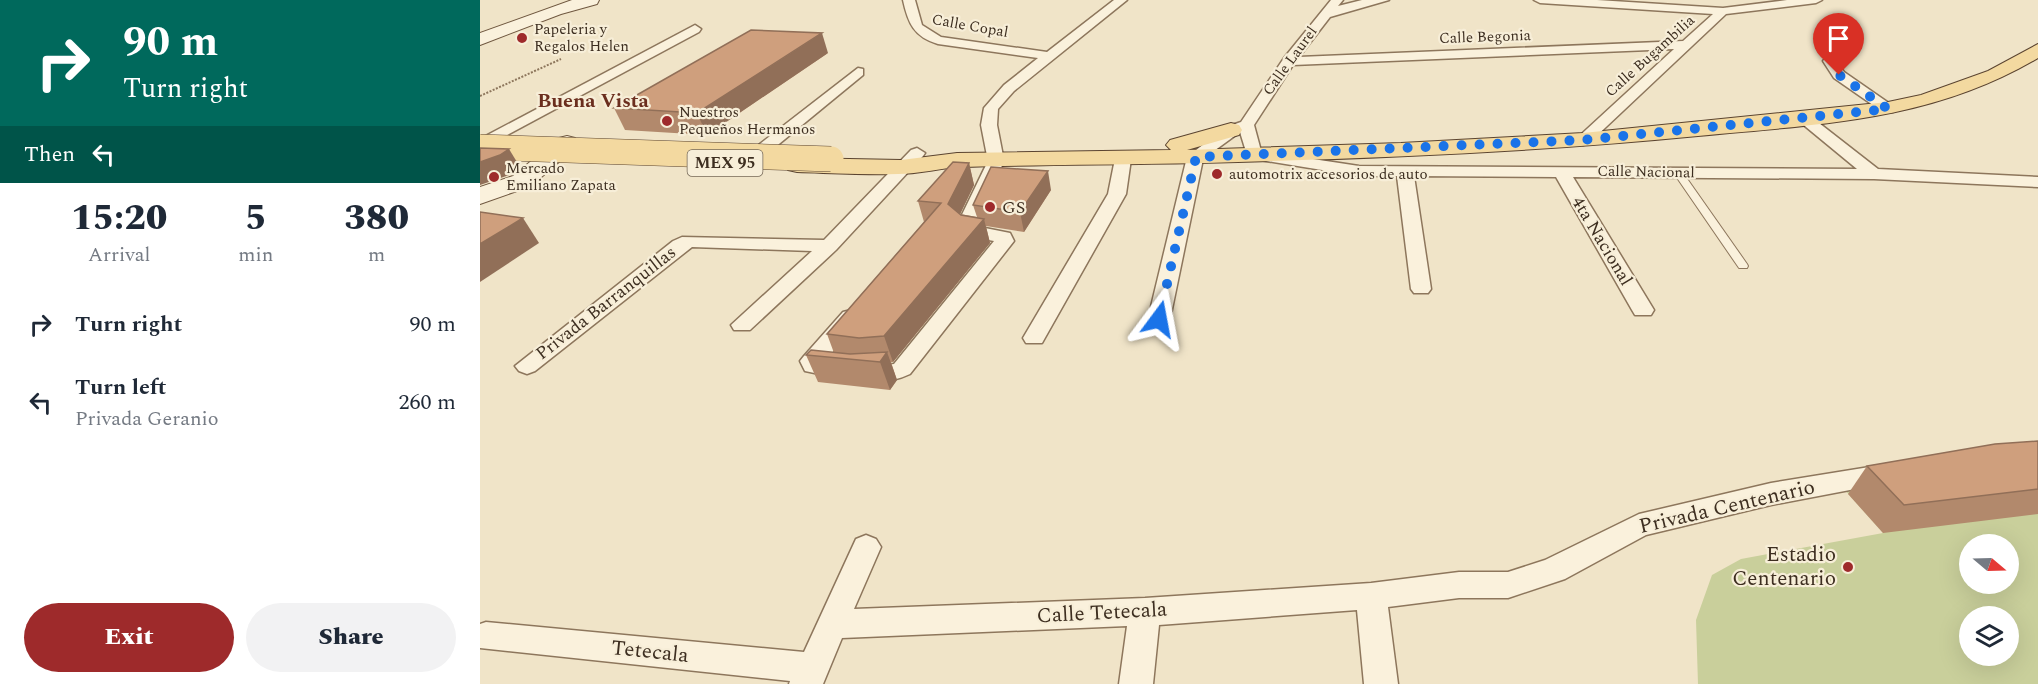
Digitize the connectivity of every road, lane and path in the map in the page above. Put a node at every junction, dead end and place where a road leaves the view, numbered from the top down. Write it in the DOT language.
graph roads {
  1 [pos="909,0"];
  2 [pos="1121,0"];
  3 [pos="1337,0"];
  4 [pos="1383,0"];
  5 [pos="1540,0"];
  6 [pos="1816,0"];
  7 [pos="588,1"];
  8 [pos="1723,11"];
  9 [pos="1324,15"];
  10 [pos="695,29"];
  11 [pos="480,39"];
  12 [pos="1683,45"];
  13 [pos="480,46"];
  14 [pos="1840,50"];
  15 [pos="2038,50"];
  16 [pos="480,51"];
  17 [pos="1049,56"];
  18 [pos="561,59"];
  19 [pos="1289,61"];
  20 [pos="858,72"];
  21 [pos="480,96"];
  22 [pos="1888,109"];
  23 [pos="1805,119"];
  24 [pos="1239,128"];
  25 [pos="1583,140"];
  26 [pos="482,146"];
  27 [pos="762,150"];
  28 [pos="558,151"];
  29 [pos="1254,155"];
  30 [pos="1196,157"];
  31 [pos="1123,159"];
  32 [pos="909,160"];
  33 [pos="996,160"];
  34 [pos="1405,171"];
  35 [pos="1561,171"];
  36 [pos="1678,172"];
  37 [pos="1875,174"];
  38 [pos="2038,182"];
  39 [pos="480,196"];
  40 [pos="829,246"];
  41 [pos="1743,266"];
  42 [pos="1421,289"];
  43 [pos="868,298"];
  44 [pos="1644,310"];
  45 [pos="1159,319"];
  46 [pos="742,325"];
  47 [pos="1034,338"];
  48 [pos="527,366"];
  49 [pos="1917,470"];
  50 [pos="866,547"];
  51 [pos="1371,596"];
  52 [pos="1145,612"];
  53 [pos="832,624"];
  54 [pos="486,636"];
  55 [pos="810,676"];
  56 [pos="1136,684"];
  57 [pos="1381,684"];
  1 -- 17 [label="street, Calle Copal"];
  2 -- 17 [label="street"];
  3 -- 9 [label="street, Calle Laurel"];
  4 -- 9 [label="street"];
  5 -- 8 [label="street"];
  6 -- 8 [label="street"];
  7 -- 11 [label="street"];
  7 -- 13 [label="street"];
  7 -- 16 [label="street"];
  8 -- 12 [label="street, Calle Bugambilia"];
  9 -- 19 [label="street, Calle Laurel"];
  10 -- 26 [label="street"];
  12 -- 19 [label="street, Calle Begonia"];
  12 -- 25 [label="street, Calle Bugambilia"];
  14 -- 22 [label="street"];
  15 -- 22 [label="main road, MEX 95"];
  17 -- 33 [label="street"];
  18 -- 21 [label="path"];
  19 -- 24 [label="street, Calle Laurel"];
  20 -- 27 [label="street"];
  22 -- 23 [label="main road, MEX 95"];
  23 -- 25 [label="main road, MEX 95"];
  23 -- 37 [label="street"];
  24 -- 29 [label="street"];
  24 -- 30 [label="street, Calle Laurel"];
  24 -- 31 [label="main road"];
  25 -- 29 [label="main road, MEX 95"];
  26 -- 28 [label="main road, MEX 95"];
  26 -- 32 [label="main road, bridge"];
  27 -- 28 [label="main road, MEX 95"];
  27 -- 32 [label="main road, MEX 95"];
  28 -- 32 [label="main road, MEX 95"];
  28 -- 39 [label="street"];
  29 -- 30 [label="main road, MEX 95"];
  29 -- 34 [label="street, Calle Nacional"];
  30 -- 31 [label="main road, MEX 95"];
  30 -- 45 [label="street"];
  31 -- 33 [label="main road, MEX 95"];
  31 -- 47 [label="street"];
  32 -- 33 [label="main road, MEX 95"];
  32 -- 40 [label="street"];
  33 -- 43 [label="street"];
  34 -- 35 [label="street, Calle Nacional"];
  34 -- 42 [label="street"];
  35 -- 36 [label="street, Calle Nacional"];
  35 -- 44 [label="street, 4ta Nacional"];
  36 -- 37 [label="street, Calle Nacional"];
  36 -- 41 [label="lane"];
  37 -- 38 [label="street, Calle Nacional"];
  40 -- 46 [label="street"];
  40 -- 48 [label="street, Privada Barranquillas"];
  49 -- 51 [label="street, Privada Centenario"];
  50 -- 53 [label="street"];
  51 -- 52 [label="street, Calle Tetecala"];
  51 -- 57 [label="street"];
  52 -- 53 [label="street, Calle Tetecala"];
  52 -- 56 [label="street"];
  53 -- 55 [label="street"];
  54 -- 55 [label="street, Tetecala"];
}
